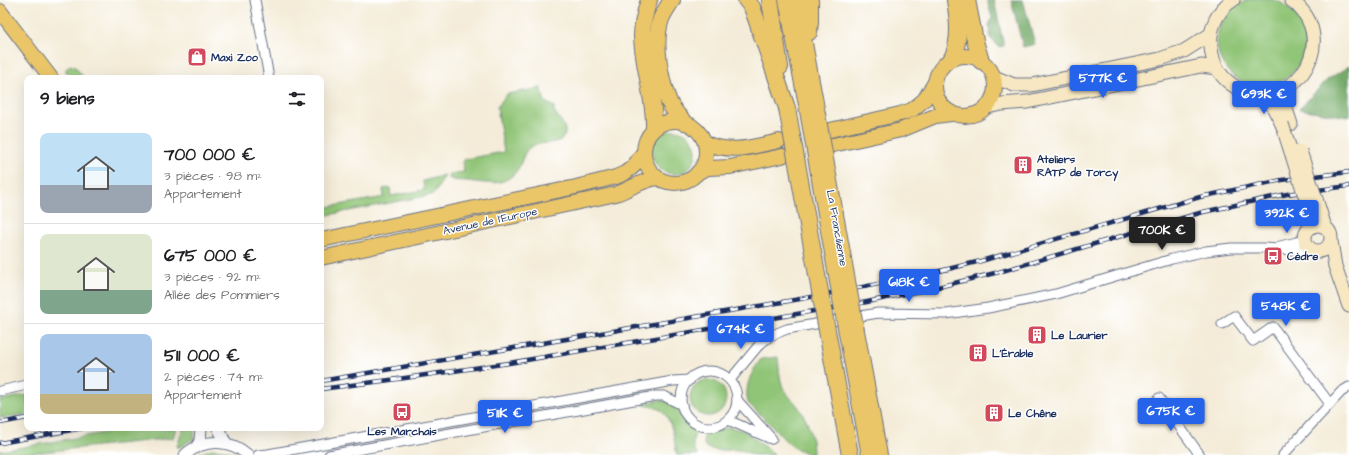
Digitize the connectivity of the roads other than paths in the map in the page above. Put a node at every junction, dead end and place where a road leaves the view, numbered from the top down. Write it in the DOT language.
graph roads {
  1 [pos="255,0"];
  2 [pos="649,0"];
  3 [pos="672,0"];
  4 [pos="746,0"];
  5 [pos="770,0"];
  6 [pos="786,0"];
  7 [pos="796,0"];
  8 [pos="810,0"];
  9 [pos="955,0"];
  10 [pos="967,0"];
  11 [pos="1233,0"];
  12 [pos="1295,2"];
  13 [pos="0,10"];
  14 [pos="1211,34"];
  15 [pos="804,45"];
  16 [pos="952,58"];
  17 [pos="981,61"];
  18 [pos="1217,68"];
  19 [pos="49,75"];
  20 [pos="268,75"];
  21 [pos="994,77"];
  22 [pos="934,84"];
  23 [pos="1286,88"];
  24 [pos="1261,94"];
  25 [pos="810,104"];
  26 [pos="987,107"];
  27 [pos="787,108"];
  28 [pos="951,114"];
  29 [pos="684,122"];
  30 [pos="1287,124"];
  31 [pos="654,128"];
  32 [pos="830,130"];
  33 [pos="779,141"];
  34 [pos="705,143"];
  35 [pos="833,145"];
  36 [pos="643,153"];
  37 [pos="782,156"];
  38 [pos="698,172"];
  39 [pos="657,178"];
  40 [pos="1314,238"];
  41 [pos="324,239"];
  42 [pos="324,257"];
  43 [pos="1335,266"];
  44 [pos="1349,306"];
  45 [pos="1222,324"];
  46 [pos="851,332"];
  47 [pos="690,380"];
  48 [pos="730,380"];
  49 [pos="24,386"];
  50 [pos="1349,387"];
  51 [pos="0,391"];
  52 [pos="1159,398"];
  53 [pos="737,400"];
  54 [pos="1330,404"];
  55 [pos="682,405"];
  56 [pos="728,420"];
  57 [pos="201,431"];
  58 [pos="220,431"];
  59 [pos="226,443"];
  60 [pos="197,446"];
  61 [pos="185,455"];
  62 [pos="248,455"];
  63 [pos="258,455"];
  64 [pos="329,455"];
  65 [pos="850,455"];
  66 [pos="869,455"];
  67 [pos="879,455"];
  68 [pos="1200,455"];
  69 [pos="1283,455"];
  1 -- 20 [label="street"];
  2 -- 31 [label="highway"];
  3 -- 29 [label="highway"];
  4 -- 27 [label="highway"];
  5 -- 27 [label="highway"];
  6 -- 25 [label="main road"];
  7 -- 15 [label="highway, La Francilienne"];
  8 -- 15 [label="highway"];
  9 -- 16 [label="highway"];
  10 -- 17 [label="highway"];
  11 -- 14 [label="main road"];
  12 -- 23 [label="main road"];
  13 -- 19 [label="main road"];
  14 -- 18 [label="main road"];
  14 -- 21 [label="main road"];
  15 -- 25 [label="highway, La Francilienne"];
  16 -- 17 [label="main road"];
  16 -- 22 [label="main road"];
  17 -- 21 [label="main road"];
  18 -- 24 [label="main road"];
  18 -- 26 [label="main road"];
  21 -- 26 [label="main road"];
  22 -- 28 [label="main road"];
  22 -- 32 [label="main road"];
  23 -- 24 [label="main road"];
  23 -- 30 [label="main road"];
  24 -- 30 [label="main road"];
  25 -- 46 [label="highway, La Francilienne, bridge"];
  26 -- 28 [label="main road"];
  27 -- 65 [label="highway, bridge"];
  28 -- 35 [label="main road"];
  29 -- 31 [label="main road"];
  29 -- 34 [label="main road"];
  30 -- 40 [label="main road, bridge"];
  31 -- 36 [label="main road, Avenue de l'Europe"];
  33 -- 34 [label="main road"];
  34 -- 38 [label="main road"];
  36 -- 39 [label="main road"];
  36 -- 41 [label="main road, Avenue de l'Europe"];
  37 -- 38 [label="main road"];
  38 -- 39 [label="main road"];
  39 -- 42 [label="main road, Avenue de l'Europe"];
  40 -- 43 [label="main road"];
  40 -- 43 [label="main road"];
  40 -- 48 [label="street"];
  43 -- 44 [label="main road"];
  45 -- 54 [label="street"];
  46 -- 66 [label="main road"];
  46 -- 67 [label="highway, La Francilienne"];
  47 -- 48 [label="street"];
  47 -- 55 [label="street"];
  47 -- 63 [label="street"];
  48 -- 53 [label="street"];
  49 -- 51 [label="street"];
  50 -- 54 [label="street"];
  52 -- 68 [label="street"];
  53 -- 56 [label="street"];
  53 -- 56 [label="street"];
  54 -- 69 [label="street"];
  55 -- 56 [label="street"];
  55 -- 64 [label="street"];
  57 -- 60 [label="street"];
  58 -- 59 [label="street"];
  59 -- 60 [label="street"];
  59 -- 62 [label="street"];
  60 -- 61 [label="street"];
}
